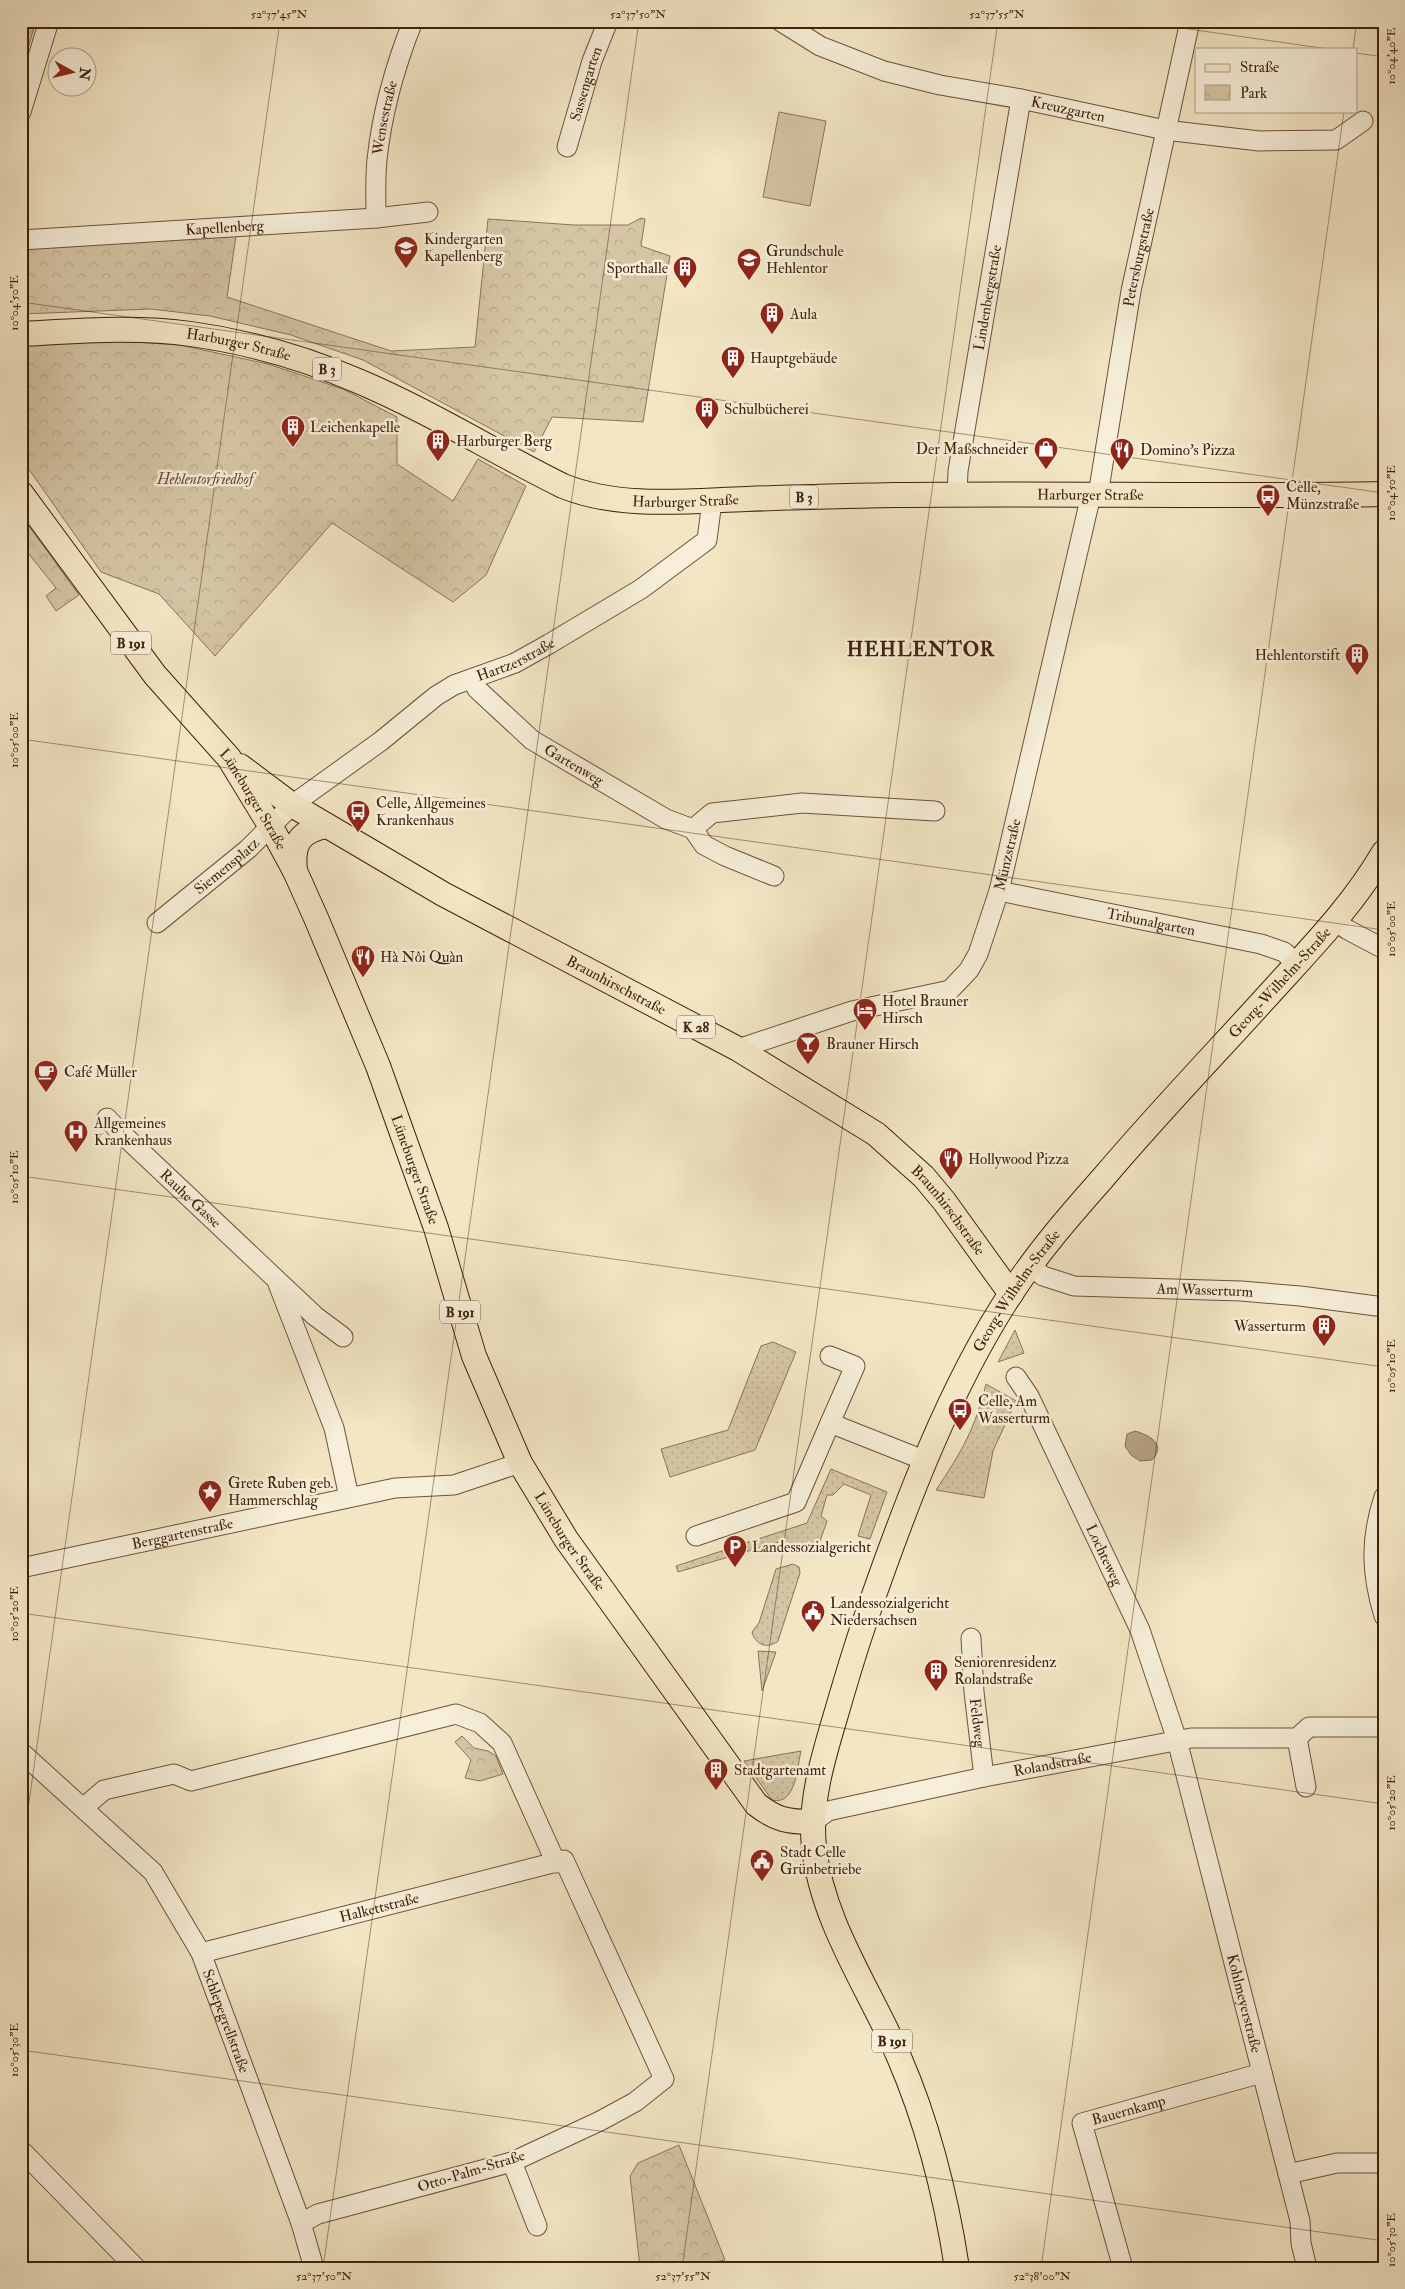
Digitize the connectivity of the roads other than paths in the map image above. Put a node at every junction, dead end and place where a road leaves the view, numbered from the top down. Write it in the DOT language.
graph roads {
  1 [pos="48,21"];
  2 [pos="413,21"];
  3 [pos="608,21"];
  4 [pos="780,21"];
  5 [pos="1190,21"];
  6 [pos="1021,99"];
  7 [pos="21,112"];
  8 [pos="1363,121"];
  9 [pos="1164,130"];
  10 [pos="567,146"];
  11 [pos="428,212"];
  12 [pos="376,218"];
  13 [pos="21,240"];
  14 [pos="21,334"];
  15 [pos="21,493"];
  16 [pos="1384,494"];
  17 [pos="956,495"];
  18 [pos="1095,495"];
  19 [pos="712,500"];
  20 [pos="472,679"];
  21 [pos="229,758"];
  22 [pos="292,805"];
  23 [pos="935,811"];
  24 [pos="326,826"];
  25 [pos="271,827"];
  26 [pos="693,829"];
  27 [pos="1384,852"];
  28 [pos="295,871"];
  29 [pos="774,876"];
  30 [pos="999,891"];
  31 [pos="1335,921"];
  32 [pos="157,923"];
  33 [pos="1384,949"];
  34 [pos="1297,964"];
  35 [pos="738,1049"];
  36 [pos="107,1118"];
  37 [pos="1030,1266"];
  38 [pos="275,1278"];
  39 [pos="1011,1294"];
  40 [pos="1384,1307"];
  41 [pos="344,1337"];
  42 [pos="830,1356"];
  43 [pos="1016,1377"];
  44 [pos="830,1424"];
  45 [pos="926,1461"];
  46 [pos="520,1463"];
  47 [pos="349,1497"];
  48 [pos="1384,1497"];
  49 [pos="696,1536"];
  50 [pos="21,1568"];
  51 [pos="1384,1616"];
  52 [pos="971,1638"];
  53 [pos="1384,1727"];
  54 [pos="1297,1738"];
  55 [pos="1177,1740"];
  56 [pos="21,1752"];
  57 [pos="984,1777"];
  58 [pos="1306,1787"];
  59 [pos="83,1808"];
  60 [pos="813,1822"];
  61 [pos="556,1863"];
  62 [pos="201,1953"];
  63 [pos="1262,2073"];
  64 [pos="21,2150"];
  65 [pos="512,2162"];
  66 [pos="1384,2163"];
  67 [pos="1288,2174"];
  68 [pos="301,2223"];
  69 [pos="537,2226"];
  70 [pos="136,2268"];
  71 [pos="314,2268"];
  72 [pos="957,2268"];
  73 [pos="1123,2268"];
  74 [pos="1307,2268"];
  1 -- 7 [label="street"];
  2 -- 12 [label="street, Wensestraße"];
  3 -- 10 [label="street, Sassengarten"];
  4 -- 6 [label="street, Kreuzgarten"];
  5 -- 9 [label="street, Petersburgstraße"];
  6 -- 9 [label="street, Kreuzgarten"];
  6 -- 17 [label="street, Lindenbergstraße"];
  8 -- 9 [label="street, Kreuzgarten"];
  9 -- 18 [label="street, Petersburgstraße"];
  11 -- 12 [label="street, Kapellenberg"];
  12 -- 13 [label="street, Kapellenberg"];
  14 -- 19 [label="main road, Harburger Straße / B 3"];
  15 -- 21 [label="main road, Lüneburger Straße / B 191"];
  16 -- 18 [label="main road, Harburger Straße / B 3"];
  17 -- 18 [label="main road, Harburger Straße / B 3"];
  17 -- 19 [label="main road, Harburger Straße / B 3"];
  18 -- 30 [label="street, Münzstraße"];
  19 -- 20 [label="street, Hartzerstraße"];
  20 -- 22 [label="street, Hartzerstraße"];
  20 -- 26 [label="street, Gartenweg"];
  21 -- 22 [label="main road, Braunhirschstraße"];
  21 -- 25 [label="main road, Lüneburger Straße / B 191"];
  22 -- 24 [label="main road, Braunhirschstraße"];
  22 -- 25 [label="street, Siemensplatz"];
  23 -- 26 [label="street"];
  24 -- 28 [label="main road"];
  24 -- 35 [label="main road, Braunhirschstraße / K 28"];
  25 -- 28 [label="main road, Lüneburger Straße / B 191"];
  25 -- 32 [label="street, Siemensplatz"];
  26 -- 29 [label="street"];
  27 -- 31 [label="main road, Georg-Wilhelm-Straße"];
  28 -- 46 [label="main road, Lüneburger Straße / B 191"];
  30 -- 34 [label="street, Tribunalgarten"];
  30 -- 35 [label="street, Münzstraße"];
  31 -- 33 [label="street"];
  31 -- 34 [label="main road, Georg-Wilhelm-Straße"];
  34 -- 37 [label="main road, Georg-Wilhelm-Straße"];
  35 -- 39 [label="main road, Braunhirschstraße / K 28"];
  36 -- 38 [label="street, Rauhe Gasse"];
  37 -- 39 [label="main road, Georg-Wilhelm-Straße"];
  37 -- 40 [label="street, Am Wasserturm"];
  38 -- 41 [label="street, Rauhe Gasse"];
  38 -- 47 [label="street, Rauhe Gasse"];
  39 -- 45 [label="main road, Georg-Wilhelm-Straße"];
  42 -- 44 [label="street"];
  43 -- 55 [label="street, Lochteweg"];
  44 -- 45 [label="street"];
  44 -- 49 [label="street"];
  45 -- 60 [label="main road, Georg-Wilhelm-Straße"];
  46 -- 47 [label="street, Berggartenstraße"];
  46 -- 60 [label="main road, Lüneburger Straße / B 191"];
  47 -- 50 [label="street, Berggartenstraße"];
  48 -- 51 [label="street"];
  52 -- 57 [label="street, Feldweg"];
  53 -- 54 [label="street, Rolandstraße"];
  54 -- 55 [label="street, Rolandstraße"];
  54 -- 58 [label="street"];
  55 -- 57 [label="street, Rolandstraße"];
  55 -- 63 [label="street, Kohlmeyerstraße"];
  56 -- 59 [label="street, Schlepegrellstraße"];
  57 -- 60 [label="street, Rolandstraße"];
  59 -- 61 [label="street"];
  59 -- 62 [label="street, Schlepegrellstraße"];
  60 -- 72 [label="main road, B 191"];
  61 -- 62 [label="street, Halkettstraße"];
  61 -- 65 [label="street, Otto-Palm-Straße"];
  62 -- 68 [label="street, Schlepegrellstraße"];
  63 -- 67 [label="street, Kohlmeyerstraße"];
  63 -- 73 [label="street, Bauernkamp"];
  64 -- 70 [label="street"];
  65 -- 68 [label="street, Otto-Palm-Straße"];
  65 -- 69 [label="street"];
  66 -- 67 [label="street"];
  67 -- 74 [label="street, Kohlmeyerstraße"];
  68 -- 71 [label="street, Schlepegrellstraße"];
}
